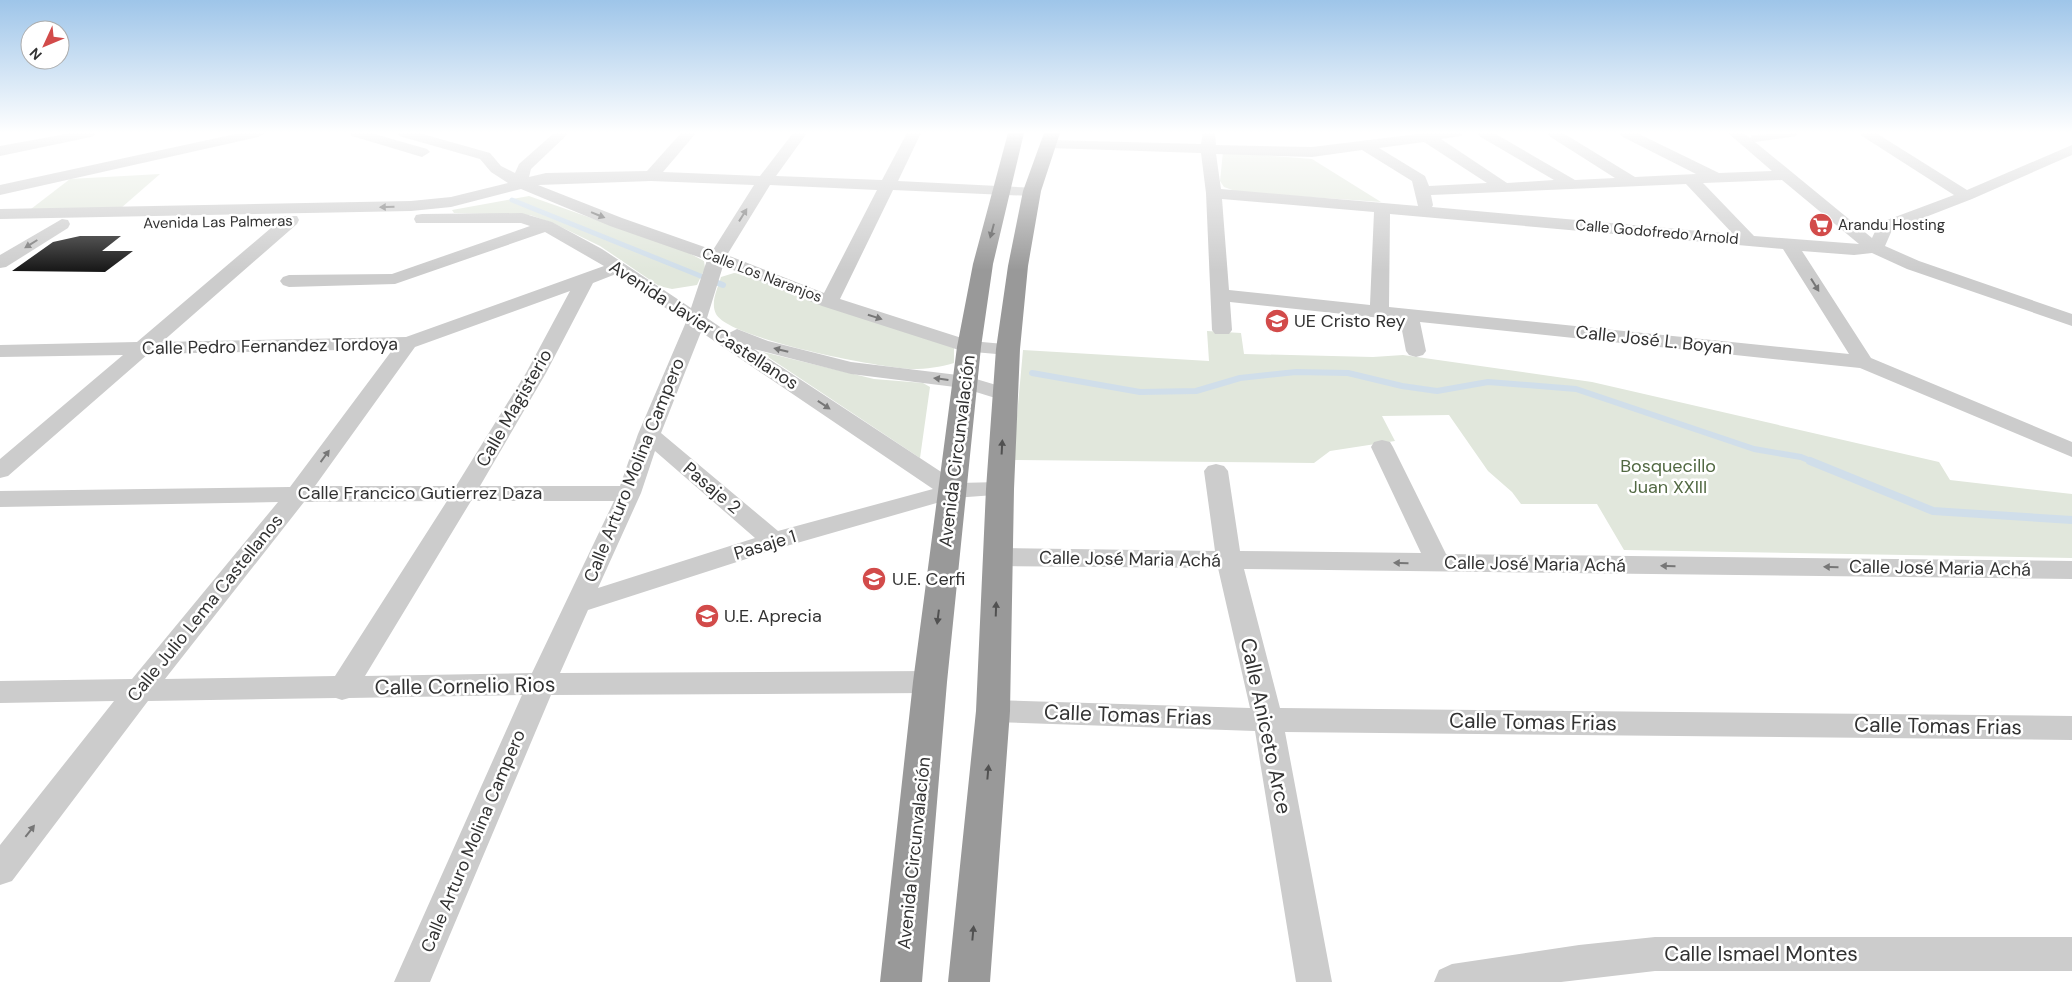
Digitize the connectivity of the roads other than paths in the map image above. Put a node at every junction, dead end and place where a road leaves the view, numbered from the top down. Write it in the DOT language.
graph roads {
  1 [pos="51,179"];
  2 [pos="513,179"];
  3 [pos="521,179"];
  4 [pos="542,179"];
  5 [pos="732,179"];
  6 [pos="892,179"];
  7 [pos="1006,179"];
  8 [pos="1036,179"];
  9 [pos="1212,179"];
  10 [pos="1420,179"];
  11 [pos="1491,179"];
  12 [pos="1562,179"];
  13 [pos="1627,179"];
  14 [pos="1706,179"];
  15 [pos="1793,179"];
  16 [pos="1804,179"];
  17 [pos="1939,179"];
  18 [pos="2005,179"];
  19 [pos="765,180"];
  20 [pos="1690,180"];
  21 [pos="1632,182"];
  22 [pos="520,183"];
  23 [pos="1571,184"];
  24 [pos="888,187"];
  25 [pos="1503,187"];
  26 [pos="0,190"];
  27 [pos="1003,190"];
  28 [pos="1422,190"];
  29 [pos="1032,191"];
  30 [pos="1214,193"];
  31 [pos="1966,196"];
  32 [pos="451,202"];
  33 [pos="1382,208"];
  34 [pos="1427,212"];
  35 [pos="0,214"];
  36 [pos="436,218"];
  37 [pos="291,220"];
  38 [pos="0,224"];
  39 [pos="62,224"];
  40 [pos="546,226"];
  41 [pos="1750,240"];
  42 [pos="1877,242"];
  43 [pos="1789,244"];
  44 [pos="717,257"];
  45 [pos="0,263"];
  46 [pos="616,268"];
  47 [pos="586,278"];
  48 [pos="709,280"];
  49 [pos="289,281"];
  50 [pos="654,292"];
  51 [pos="1219,296"];
  52 [pos="829,302"];
  53 [pos="1379,311"];
  54 [pos="2072,311"];
  55 [pos="1409,314"];
  56 [pos="697,319"];
  57 [pos="2072,320"];
  58 [pos="1222,330"];
  59 [pos="408,343"];
  60 [pos="969,347"];
  61 [pos="140,349"];
  62 [pos="1008,349"];
  63 [pos="0,351"];
  64 [pos="1416,351"];
  65 [pos="1864,362"];
  66 [pos="966,382"];
  67 [pos="1005,395"];
  68 [pos="649,434"];
  69 [pos="1382,447"];
  70 [pos="2072,450"];
  71 [pos="1216,470"];
  72 [pos="0,471"];
  73 [pos="1000,489"];
  74 [pos="953,491"];
  75 [pos="464,493"];
  76 [pos="629,493"];
  77 [pos="297,494"];
  78 [pos="0,499"];
  79 [pos="774,541"];
  80 [pos="998,557"];
  81 [pos="1229,561"];
  82 [pos="1438,563"];
  83 [pos="2072,570"];
  84 [pos="578,604"];
  85 [pos="930,682"];
  86 [pos="541,684"];
  87 [pos="342,689"];
  88 [pos="139,690"];
  89 [pos="0,692"];
  90 [pos="994,711"];
  91 [pos="1268,720"];
  92 [pos="2072,728"];
  93 [pos="0,870"];
  94 [pos="2072,954"];
  95 [pos="412,982"];
  96 [pos="901,982"];
  97 [pos="968,982"];
  98 [pos="1314,982"];
  99 [pos="1452,982"];
  1 -- 26 [label="street"];
  2 -- 22 [label="street"];
  3 -- 22 [label="street"];
  4 -- 22 [label="street, Avenida Las Palmeras"];
  5 -- 19 [label="street, Avenida Las Palmeras"];
  6 -- 24 [label="street"];
  7 -- 27 [label="highway, Avenida Circunvalación"];
  8 -- 29 [label="highway"];
  9 -- 30 [label="street"];
  10 -- 28 [label="street"];
  11 -- 25 [label="street"];
  12 -- 23 [label="street"];
  13 -- 21 [label="street"];
  14 -- 20 [label="street"];
  15 -- 42 [label="street"];
  16 -- 42 [label="street"];
  17 -- 31 [label="street"];
  18 -- 31 [label="street"];
  19 -- 24 [label="street, Avenida Las Palmeras"];
  44 -- 19 [label="street, Calle Arturo Molina Campero, one-way"];
  20 -- 21 [label="street"];
  20 -- 41 [label="street"];
  21 -- 23 [label="street"];
  22 -- 32 [label="street, Avenida Las Palmeras"];
  22 -- 44 [label="street, Calle Los Naranjos, one-way"];
  23 -- 25 [label="street"];
  24 -- 27 [label="street, Avenida Las Palmeras"];
  24 -- 52 [label="street"];
  25 -- 28 [label="street"];
  27 -- 29 [label="street, Avenida Las Palmeras"];
  27 -- 60 [label="highway, Avenida Circunvalación, one-way"];
  28 -- 34 [label="street"];
  29 -- 62 [label="highway"];
  30 -- 33 [label="street, Calle Godofredo Arnold"];
  30 -- 51 [label="street"];
  31 -- 42 [label="street"];
  32 -- 35 [label="street, Avenida Las Palmeras, one-way"];
  32 -- 36 [label="street"];
  33 -- 34 [label="street, Calle Godofredo Arnold"];
  33 -- 53 [label="street"];
  34 -- 41 [label="street, Calle Godofredo Arnold"];
  36 -- 37 [label="street, Avenida Las Palmeras"];
  36 -- 40 [label="street, Avenida Javier Castellanos"];
  37 -- 39 [label="street, Avenida Las Palmeras"];
  37 -- 61 [label="street"];
  38 -- 39 [label="street, Avenida Las Palmeras"];
  39 -- 45 [label="street, one-way"];
  40 -- 46 [label="street, Avenida Javier Castellanos"];
  40 -- 49 [label="street"];
  41 -- 43 [label="street, Calle Godofredo Arnold"];
  42 -- 43 [label="street, Calle Godofredo Arnold"];
  42 -- 54 [label="street"];
  42 -- 57 [label="street"];
  43 -- 65 [label="street, one-way"];
  44 -- 48 [label="street, Calle Arturo Molina Campero"];
  44 -- 52 [label="street, Calle Los Naranjos"];
  46 -- 47 [label="street, Calle Pedro Fernandez Tordoya"];
  46 -- 50 [label="street, Avenida Javier Castellanos"];
  47 -- 59 [label="street, Calle Pedro Fernandez Tordoya"];
  47 -- 75 [label="street, Calle Magisterio"];
  48 -- 50 [label="street"];
  48 -- 56 [label="street, Calle Arturo Molina Campero"];
  50 -- 56 [label="street, Avenida Javier Castellanos"];
  51 -- 53 [label="street, Calle José L. Boyan"];
  51 -- 58 [label="street"];
  52 -- 60 [label="street, Calle Los Naranjos, one-way"];
  53 -- 55 [label="street, Calle José L. Boyan"];
  55 -- 64 [label="street"];
  55 -- 65 [label="street, Calle José L. Boyan"];
  66 -- 56 [label="street, one-way"];
  56 -- 68 [label="street, Calle Arturo Molina Campero"];
  56 -- 74 [label="street, Avenida Javier Castellanos, one-way"];
  59 -- 61 [label="street, Calle Pedro Fernandez Tordoya"];
  77 -- 59 [label="street, Calle Julio Lema Castellanos, one-way"];
  60 -- 62 [label="street, Calle Los Naranjos"];
  60 -- 66 [label="highway, Avenida Circunvalación"];
  61 -- 63 [label="street, Calle Pedro Fernandez Tordoya"];
  61 -- 72 [label="street"];
  62 -- 67 [label="highway"];
  65 -- 70 [label="street, Calle José L. Boyan"];
  66 -- 67 [label="street"];
  66 -- 74 [label="highway, Avenida Circunvalación"];
  73 -- 67 [label="highway, one-way"];
  68 -- 76 [label="street, Calle Arturo Molina Campero"];
  68 -- 79 [label="street, Pasaje 2"];
  69 -- 82 [label="street"];
  71 -- 81 [label="street, Calle Aniceto Arce"];
  73 -- 74 [label="street, Pasaje 1"];
  73 -- 80 [label="highway"];
  74 -- 79 [label="street, Pasaje 1"];
  74 -- 85 [label="highway, Avenida Circunvalación, one-way"];
  75 -- 76 [label="street, Calle Francico Gutierrez Daza"];
  75 -- 77 [label="street, Calle Francico Gutierrez Daza"];
  75 -- 87 [label="street, Calle Magisterio"];
  76 -- 84 [label="street, Calle Arturo Molina Campero"];
  77 -- 78 [label="street, Calle Francico Gutierrez Daza"];
  77 -- 88 [label="street, Calle Julio Lema Castellanos"];
  79 -- 84 [label="street, Pasaje 1"];
  80 -- 81 [label="street, Calle José Maria Achá"];
  90 -- 80 [label="highway, one-way"];
  82 -- 81 [label="street, Calle José Maria Achá, one-way"];
  81 -- 91 [label="street, Calle Aniceto Arce"];
  83 -- 82 [label="street, Calle José Maria Achá, one-way"];
  84 -- 86 [label="street, Calle Arturo Molina Campero"];
  85 -- 86 [label="street, Calle Cornelio Rios"];
  85 -- 96 [label="highway, Avenida Circunvalación"];
  86 -- 87 [label="street, Calle Cornelio Rios"];
  86 -- 95 [label="street, Calle Arturo Molina Campero"];
  87 -- 88 [label="street, Calle Cornelio Rios"];
  88 -- 89 [label="street, Calle Cornelio Rios"];
  93 -- 88 [label="street, Calle Julio Lema Castellanos, one-way"];
  90 -- 91 [label="street, Calle Tomas Frias"];
  97 -- 90 [label="highway, one-way"];
  91 -- 92 [label="street, Calle Tomas Frias"];
  91 -- 98 [label="street, Calle Aniceto Arce"];
  94 -- 99 [label="street, Calle Ismael Montes"];
}
